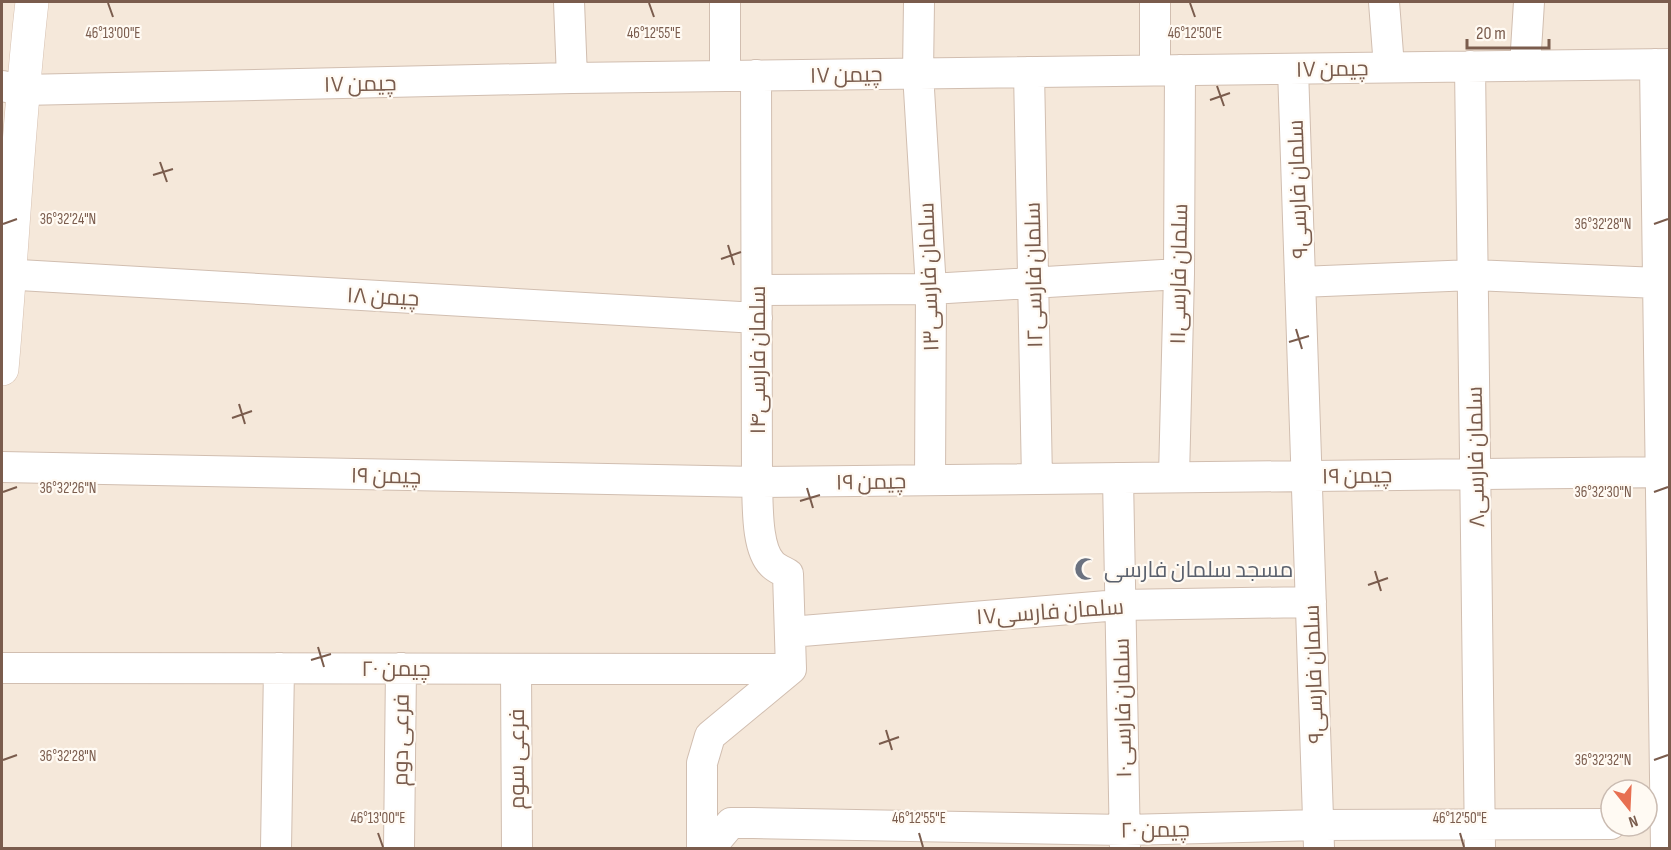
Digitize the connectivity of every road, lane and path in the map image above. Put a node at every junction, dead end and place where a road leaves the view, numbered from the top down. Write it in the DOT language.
graph roads {
  1 [pos="32,2"];
  2 [pos="569,2"];
  3 [pos="725,2"];
  4 [pos="919,2"];
  5 [pos="1155,2"];
  6 [pos="1384,2"];
  7 [pos="1529,2"];
  8 [pos="1662,64"];
  9 [pos="1470,66"];
  10 [pos="1525,66"];
  11 [pos="1389,67"];
  12 [pos="1293,69"];
  13 [pos="1168,70"];
  14 [pos="1029,72"];
  15 [pos="918,73"];
  16 [pos="756,75"];
  17 [pos="725,76"];
  18 [pos="572,78"];
  19 [pos="12,88"];
  20 [pos="1179,274"];
  21 [pos="6,275"];
  22 [pos="1473,275"];
  23 [pos="1300,282"];
  24 [pos="1033,283"];
  25 [pos="1658,283"];
  26 [pos="931,289"];
  27 [pos="756,304"];
  28 [pos="2,369"];
  29 [pos="2,467"];
  30 [pos="1665,472"];
  31 [pos="1475,474"];
  32 [pos="1306,476"];
  33 [pos="1174,477"];
  34 [pos="1118,478"];
  35 [pos="1037,479"];
  36 [pos="930,480"];
  37 [pos="757,482"];
  38 [pos="1311,602"];
  39 [pos="1119,605"];
  40 [pos="790,632"];
  41 [pos="2,668"];
  42 [pos="279,668"];
  43 [pos="401,668"];
  44 [pos="516,669"];
  45 [pos="791,669"];
  46 [pos="1599,825"];
  47 [pos="1662,830"];
  48 [pos="1480,836"];
  49 [pos="1318,837"];
  50 [pos="1125,839"];
  51 [pos="276,849"];
  52 [pos="399,849"];
  53 [pos="517,849"];
  54 [pos="702,849"];
  55 [pos="710,849"];
  1 -- 19 [label="street"];
  2 -- 18 [label="street"];
  3 -- 17 [label="street"];
  4 -- 15 [label="street, سلمان فارسی۱۳"];
  5 -- 13 [label="street, سلمان فارسی۱۱"];
  6 -- 11 [label="street"];
  7 -- 10 [label="street"];
  8 -- 10 [label="street, چیمن ۱۷"];
  8 -- 25 [label="street"];
  9 -- 10 [label="street, چیمن ۱۷"];
  9 -- 11 [label="street, چیمن ۱۷"];
  9 -- 22 [label="street, سلمان فارسی۸"];
  11 -- 12 [label="street, چیمن ۱۷"];
  12 -- 13 [label="street, چیمن ۱۷"];
  12 -- 23 [label="street, سلمان فارسی۹"];
  13 -- 14 [label="street, چیمن ۱۷"];
  13 -- 20 [label="street, سلمان فارسی۱۱"];
  14 -- 15 [label="street, چیمن ۱۷"];
  14 -- 24 [label="street, سلمان فارسی۱۲"];
  15 -- 16 [label="street, چیمن ۱۷"];
  15 -- 26 [label="street, سلمان فارسی۱۳"];
  16 -- 17 [label="street, چیمن ۱۷"];
  16 -- 27 [label="street, سلمان فارسی۱۴"];
  17 -- 18 [label="street, چیمن ۱۷"];
  18 -- 19 [label="street, چیمن ۱۷"];
  19 -- 21 [label="street"];
  20 -- 24 [label="street, چیمن ۱۸"];
  20 -- 33 [label="street, سلمان فارسی۱۱"];
  21 -- 27 [label="street, چیمن ۱۸"];
  21 -- 28 [label="street"];
  22 -- 23 [label="street"];
  22 -- 25 [label="street"];
  22 -- 31 [label="street, سلمان فارسی۸"];
  23 -- 32 [label="street, سلمان فارسی۹"];
  24 -- 26 [label="street, چیمن ۱۸"];
  24 -- 35 [label="street, سلمان فارسی۱۲"];
  25 -- 30 [label="street"];
  26 -- 27 [label="street, چیمن ۱۸"];
  26 -- 36 [label="street, سلمان فارسی۱۳"];
  27 -- 37 [label="street, سلمان فارسی۱۴"];
  29 -- 37 [label="street, چیمن ۱۹"];
  30 -- 31 [label="street, چیمن ۱۹"];
  30 -- 47 [label="street"];
  31 -- 32 [label="street, چیمن ۱۹"];
  31 -- 48 [label="street, سلمان فارسی۸"];
  32 -- 33 [label="street, چیمن ۱۹"];
  32 -- 38 [label="street, سلمان فارسی۹"];
  33 -- 34 [label="street, چیمن ۱۹"];
  34 -- 35 [label="street, چیمن ۱۹"];
  34 -- 39 [label="street, سلمان فارسی۱۰"];
  35 -- 36 [label="street, چیمن ۱۹"];
  36 -- 37 [label="street, چیمن ۱۹"];
  37 -- 40 [label="street, سلمان فارسی۱۴"];
  38 -- 39 [label="street, سلمان فارسی۱۷"];
  38 -- 49 [label="street, سلمان فارسی۹"];
  39 -- 40 [label="street, سلمان فارسی۱۷"];
  39 -- 50 [label="street, سلمان فارسی۱۰"];
  40 -- 45 [label="street, سلمان فارسی۱۴"];
  41 -- 42 [label="street, چیمن ۲۰"];
  42 -- 43 [label="street, چیمن ۲۰"];
  42 -- 51 [label="street"];
  43 -- 44 [label="street, چیمن ۲۰"];
  43 -- 52 [label="street, فرعی دوم"];
  44 -- 45 [label="street, چیمن ۲۰"];
  44 -- 53 [label="street, فرعی سوم"];
  45 -- 54 [label="street"];
  46 -- 48 [label="street, چیمن ۲۰"];
  48 -- 49 [label="street, چیمن ۲۰"];
  49 -- 50 [label="street, چیمن ۲۰"];
  50 -- 55 [label="street, چیمن ۲۰"];
}
